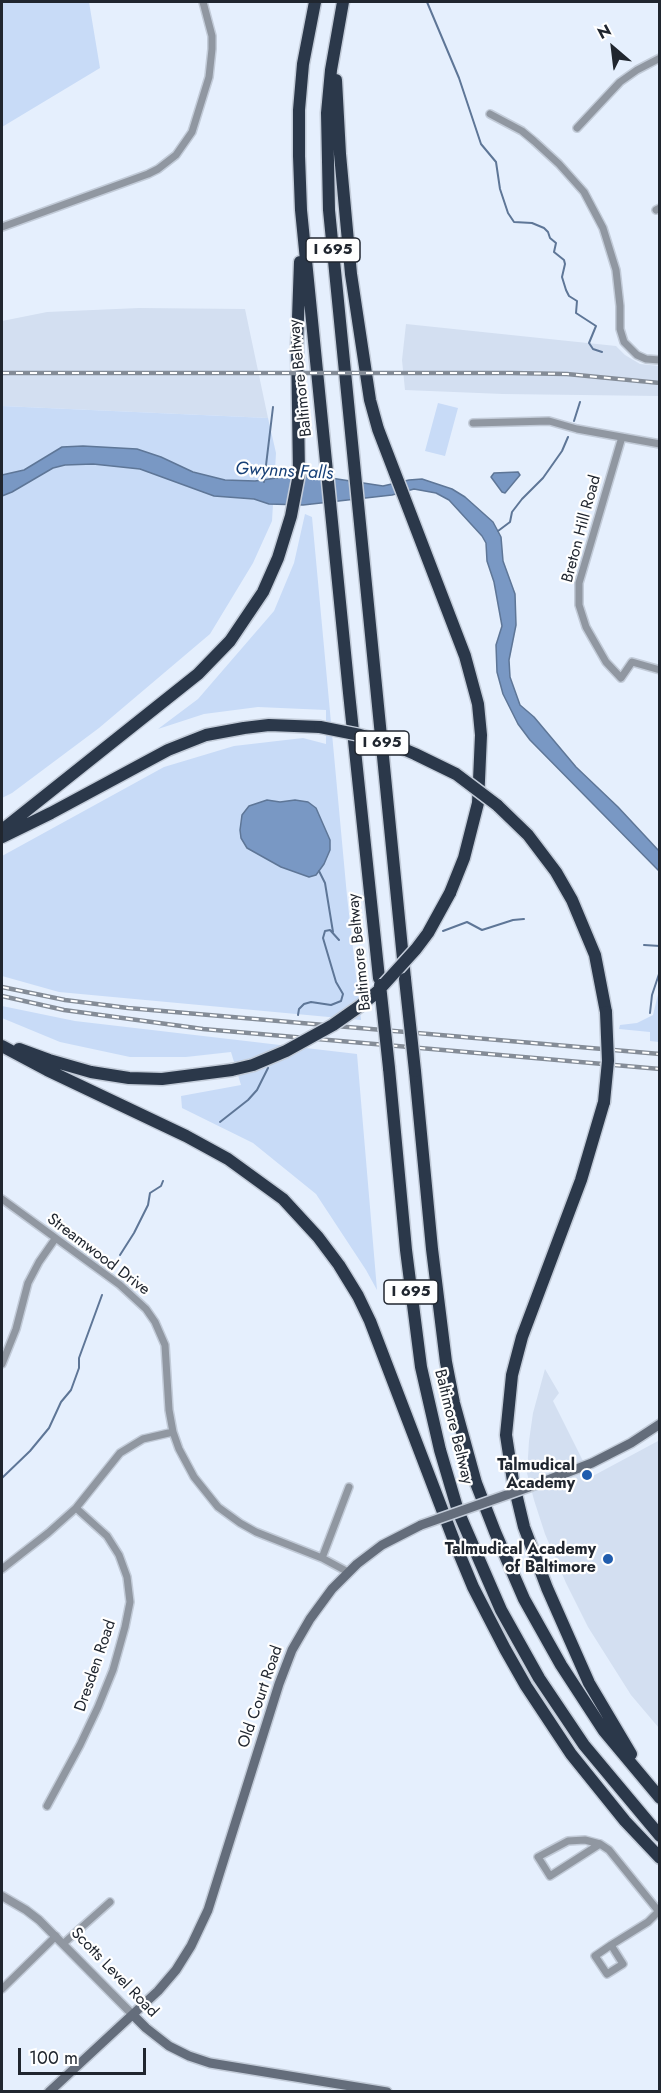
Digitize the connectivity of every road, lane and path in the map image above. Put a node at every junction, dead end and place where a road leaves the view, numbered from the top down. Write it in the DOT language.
graph roads {
  1 [pos="203,2"];
  2 [pos="315,2"];
  3 [pos="343,2"];
  4 [pos="335,41"];
  5 [pos="660,58"];
  6 [pos="490,114"];
  7 [pos="577,128"];
  8 [pos="301,210"];
  9 [pos="2,227"];
  10 [pos="660,360"];
  11 [pos="472,423"];
  12 [pos="622,437"];
  13 [pos="660,444"];
  14 [pos="660,670"];
  15 [pos="2,830"];
  16 [pos="2,837"];
  17 [pos="2,1042"];
  18 [pos="2,1047"];
  19 [pos="2,1199"];
  20 [pos="56,1239"];
  21 [pos="2,1364"];
  22 [pos="660,1424"];
  23 [pos="173,1432"];
  24 [pos="349,1487"];
  25 [pos="76,1508"];
  26 [pos="322,1558"];
  27 [pos="2,1569"];
  28 [pos="348,1572"];
  29 [pos="659,1797"];
  30 [pos="47,1806"];
  31 [pos="660,1836"];
  32 [pos="600,1844"];
  33 [pos="660,1858"];
  34 [pos="2,1896"];
  35 [pos="110,1902"];
  36 [pos="659,1912"];
  37 [pos="56,1936"];
  38 [pos="64,1943"];
  39 [pos="611,1945"];
  40 [pos="2,1989"];
  41 [pos="133,2015"];
  42 [pos="348,2088"];
  43 [pos="49,2091"];
  44 [pos="387,2091"];
  1 -- 9 [label="street"];
  2 -- 8 [label="highway, Baltimore Beltway / I 695"];
  3 -- 4 [label="highway, Baltimore Beltway / I 695"];
  4 -- 17 [label="highway, bridge"];
  4 -- 29 [label="highway, Baltimore Beltway / I 695, bridge"];
  5 -- 7 [label="street"];
  6 -- 10 [label="street"];
  8 -- 15 [label="highway"];
  8 -- 31 [label="highway, Baltimore Beltway / I 695, bridge"];
  11 -- 12 [label="street"];
  12 -- 13 [label="street"];
  12 -- 14 [label="street, Breton Hill Road"];
  16 -- 29 [label="highway, bridge"];
  18 -- 33 [label="highway"];
  19 -- 20 [label="street, Streamwood Drive"];
  20 -- 21 [label="street"];
  20 -- 23 [label="street, Streamwood Drive"];
  22 -- 28 [label="main road, Old Court Road, bridge"];
  23 -- 25 [label="street"];
  23 -- 26 [label="street, Streamwood Drive"];
  24 -- 26 [label="street"];
  25 -- 27 [label="street"];
  25 -- 30 [label="street, Dresden Road"];
  26 -- 28 [label="street, Streamwood Drive"];
  28 -- 41 [label="main road, Old Court Road"];
  32 -- 32 [label="street"];
  32 -- 36 [label="street"];
  34 -- 37 [label="street, Scotts Level Road"];
  35 -- 38 [label="street"];
  36 -- 39 [label="street"];
  37 -- 38 [label="street, Scotts Level Road"];
  37 -- 40 [label="street"];
  38 -- 41 [label="street, Scotts Level Road"];
  41 -- 42 [label="main road, Scotts Level Road"];
  41 -- 43 [label="main road, Old Court Road"];
  42 -- 44 [label="main road, Scotts Level Road"];
}
